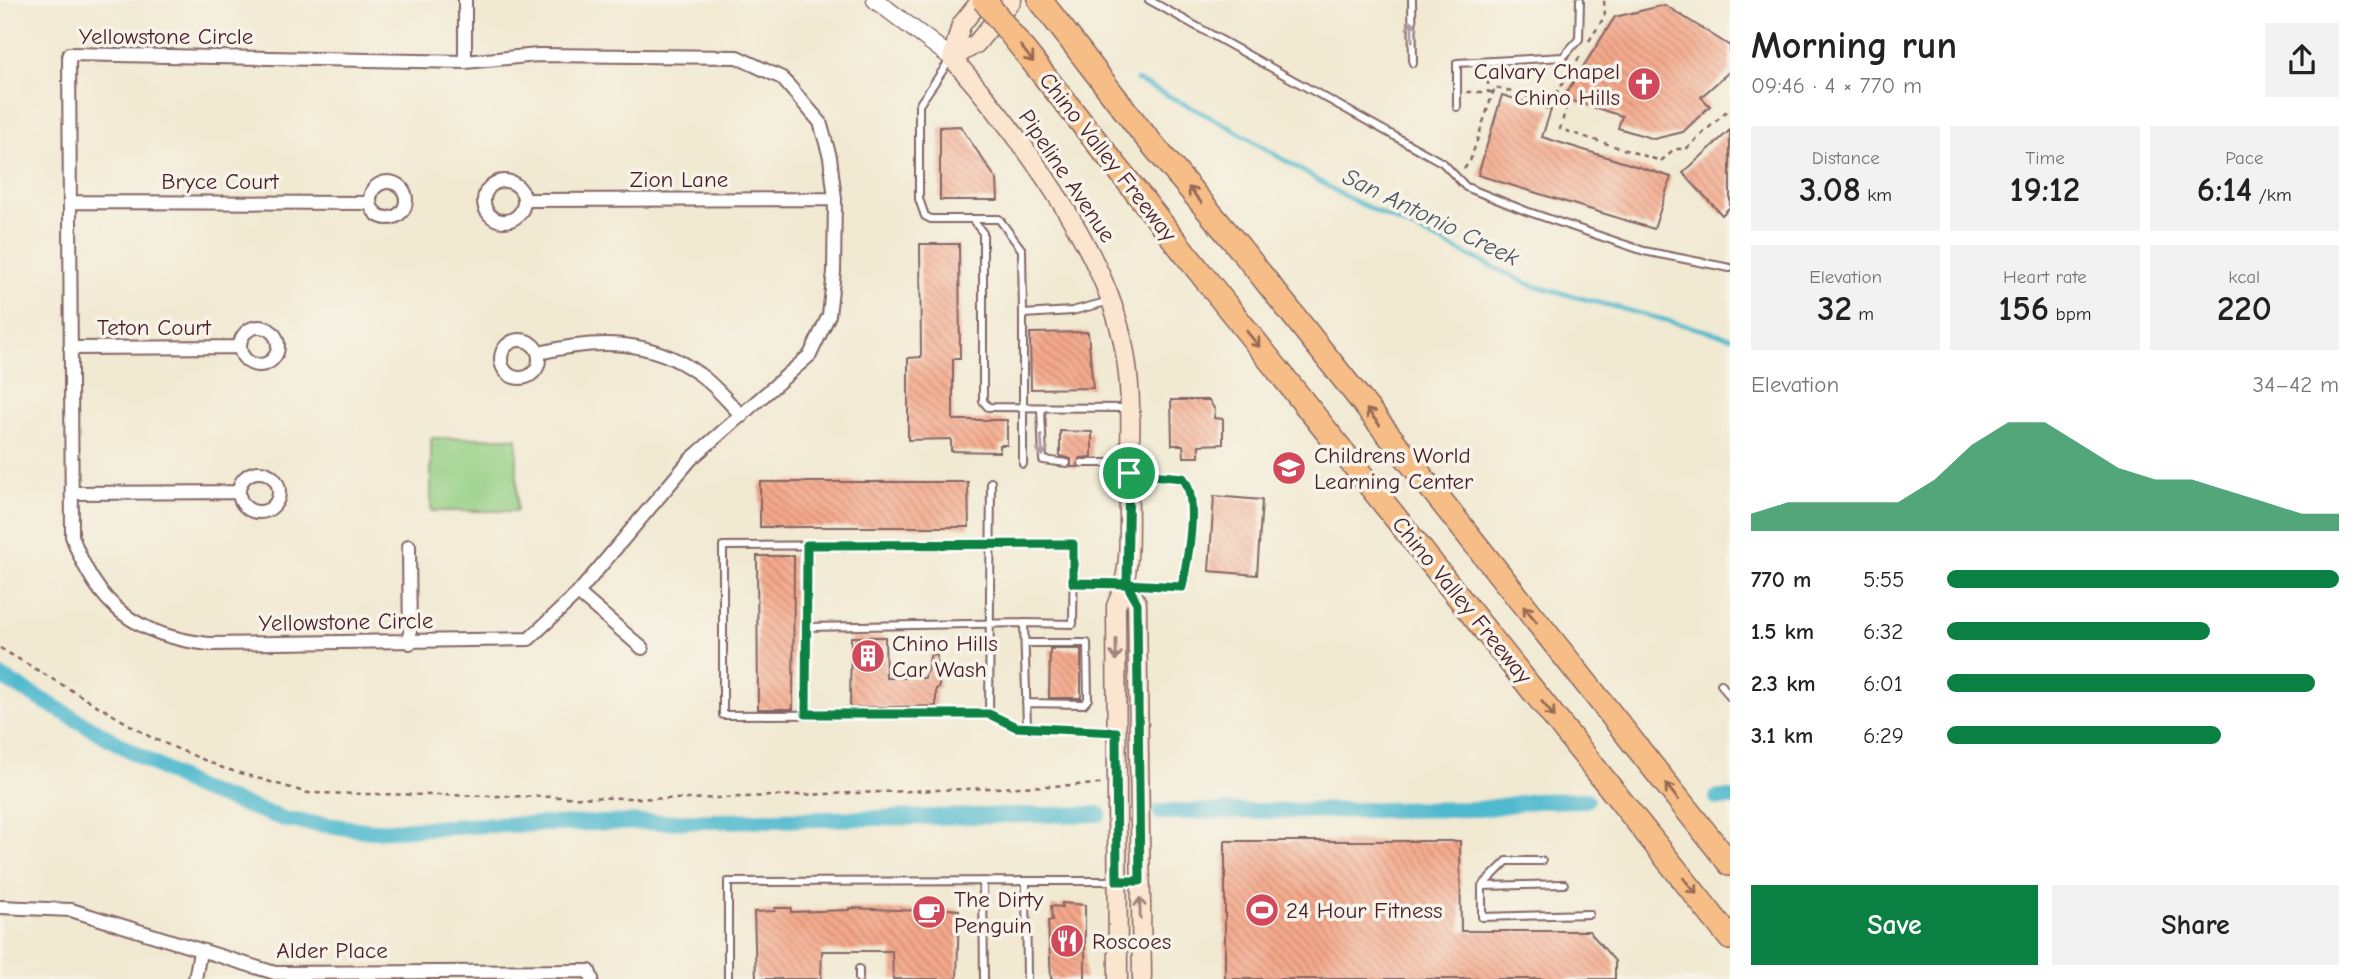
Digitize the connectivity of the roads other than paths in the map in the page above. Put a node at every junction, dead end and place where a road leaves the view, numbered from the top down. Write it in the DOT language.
graph roads {
  1 [pos="465,0"];
  2 [pos="875,0"];
  3 [pos="983,0"];
  4 [pos="1012,0"];
  5 [pos="1040,0"];
  6 [pos="1149,0"];
  7 [pos="1412,0"];
  8 [pos="1580,0"];
  9 [pos="952,58"];
  10 [pos="465,62"];
  11 [pos="1413,63"];
  12 [pos="1457,107"];
  13 [pos="835,199"];
  14 [pos="524,201"];
  15 [pos="71,202"];
  16 [pos="370,203"];
  17 [pos="972,219"];
  18 [pos="1730,268"];
  19 [pos="1111,300"];
  20 [pos="1023,314"];
  21 [pos="240,347"];
  22 [pos="69,348"];
  23 [pos="539,353"];
  24 [pos="1023,408"];
  25 [pos="1041,408"];
  26 [pos="1129,408"];
  27 [pos="742,416"];
  28 [pos="1067,463"];
  29 [pos="1082,463"];
  30 [pos="1023,464"];
  31 [pos="1129,468"];
  32 [pos="991,482"];
  33 [pos="239,492"];
  34 [pos="72,493"];
  35 [pos="991,544"];
  36 [pos="807,545"];
  37 [pos="409,546"];
  38 [pos="1073,583"];
  39 [pos="1127,584"];
  40 [pos="578,593"];
  41 [pos="990,624"];
  42 [pos="1024,624"];
  43 [pos="807,628"];
  44 [pos="410,643"];
  45 [pos="1025,643"];
  46 [pos="642,649"];
  47 [pos="1730,684"];
  48 [pos="1730,697"];
  49 [pos="1026,703"];
  50 [pos="806,714"];
  51 [pos="989,714"];
  52 [pos="1027,727"];
  53 [pos="1116,732"];
  54 [pos="1542,861"];
  55 [pos="1730,864"];
  56 [pos="983,881"];
  57 [pos="1026,881"];
  58 [pos="1117,881"];
  59 [pos="1140,881"];
  60 [pos="1564,884"];
  61 [pos="1482,886"];
  62 [pos="0,908"];
  63 [pos="1589,914"];
  64 [pos="1730,937"];
  65 [pos="200,952"];
  66 [pos="859,969"];
  67 [pos="389,975"];
  68 [pos="590,975"];
  69 [pos="195,979"];
  70 [pos="728,979"];
  71 [pos="859,979"];
  72 [pos="984,979"];
  73 [pos="1027,979"];
  74 [pos="1118,979"];
  75 [pos="1142,979"];
  1 -- 10 [label="street"];
  2 -- 9 [label="street"];
  3 -- 9 [label="main road"];
  3 -- 64 [label="highway, Chino Valley Freeway, one-way, bridge"];
  4 -- 9 [label="main road"];
  55 -- 5 [label="highway, Chino Valley Freeway, one-way"];
  6 -- 18 [label="lane"];
  11 -- 7 [label="lane, one-way"];
  8 -- 12 [label="lane"];
  9 -- 17 [label="lane"];
  9 -- 19 [label="main road, Pipeline Avenue"];
  10 -- 13 [label="street, Yellowstone Circle"];
  10 -- 15 [label="street, Yellowstone Circle"];
  13 -- 14 [label="street, Zion Lane"];
  13 -- 27 [label="street, Yellowstone Circle"];
  15 -- 16 [label="street, Bryce Court"];
  15 -- 22 [label="street, Yellowstone Circle"];
  17 -- 20 [label="lane"];
  17 -- 24 [label="lane"];
  19 -- 20 [label="lane"];
  19 -- 26 [label="main road, Pipeline Avenue"];
  20 -- 24 [label="lane"];
  21 -- 22 [label="street, Teton Court"];
  22 -- 34 [label="street, Yellowstone Circle"];
  23 -- 27 [label="street"];
  24 -- 25 [label="lane"];
  24 -- 30 [label="lane"];
  25 -- 26 [label="lane"];
  25 -- 28 [label="lane, one-way"];
  26 -- 31 [label="main road, Pipeline Avenue"];
  27 -- 40 [label="street, Yellowstone Circle"];
  29 -- 31 [label="lane"];
  31 -- 39 [label="main road, Pipeline Avenue"];
  31 -- 39 [label="lane"];
  32 -- 35 [label="lane"];
  33 -- 34 [label="street"];
  34 -- 44 [label="street, Yellowstone Circle"];
  35 -- 36 [label="lane"];
  35 -- 38 [label="lane"];
  35 -- 41 [label="lane"];
  36 -- 43 [label="lane"];
  36 -- 50 [label="lane"];
  37 -- 44 [label="street"];
  38 -- 39 [label="lane"];
  38 -- 42 [label="lane"];
  39 -- 53 [label="main road, Pipeline Avenue, one-way"];
  39 -- 59 [label="main road, Pipeline Avenue"];
  40 -- 44 [label="street, Yellowstone Circle"];
  40 -- 46 [label="street"];
  41 -- 42 [label="lane"];
  41 -- 43 [label="lane"];
  41 -- 51 [label="lane"];
  42 -- 45 [label="lane"];
  43 -- 50 [label="lane"];
  45 -- 49 [label="lane"];
  45 -- 49 [label="lane"];
  47 -- 48 [label="lane"];
  49 -- 52 [label="lane"];
  50 -- 51 [label="lane"];
  51 -- 52 [label="lane"];
  52 -- 53 [label="lane"];
  53 -- 58 [label="main road, Pipeline Avenue"];
  54 -- 61 [label="lane"];
  56 -- 57 [label="lane"];
  56 -- 70 [label="lane"];
  56 -- 72 [label="lane"];
  57 -- 58 [label="lane"];
  57 -- 73 [label="lane"];
  58 -- 59 [label="lane"];
  58 -- 74 [label="main road, Pipeline Avenue"];
  75 -- 59 [label="main road, Pipeline Avenue, one-way"];
  60 -- 61 [label="lane"];
  61 -- 63 [label="lane"];
  62 -- 65 [label="street, Alder Place"];
  65 -- 67 [label="street, Alder Place"];
  65 -- 69 [label="street"];
  66 -- 71 [label="lane"];
  67 -- 68 [label="street, Alder Place"];
}
